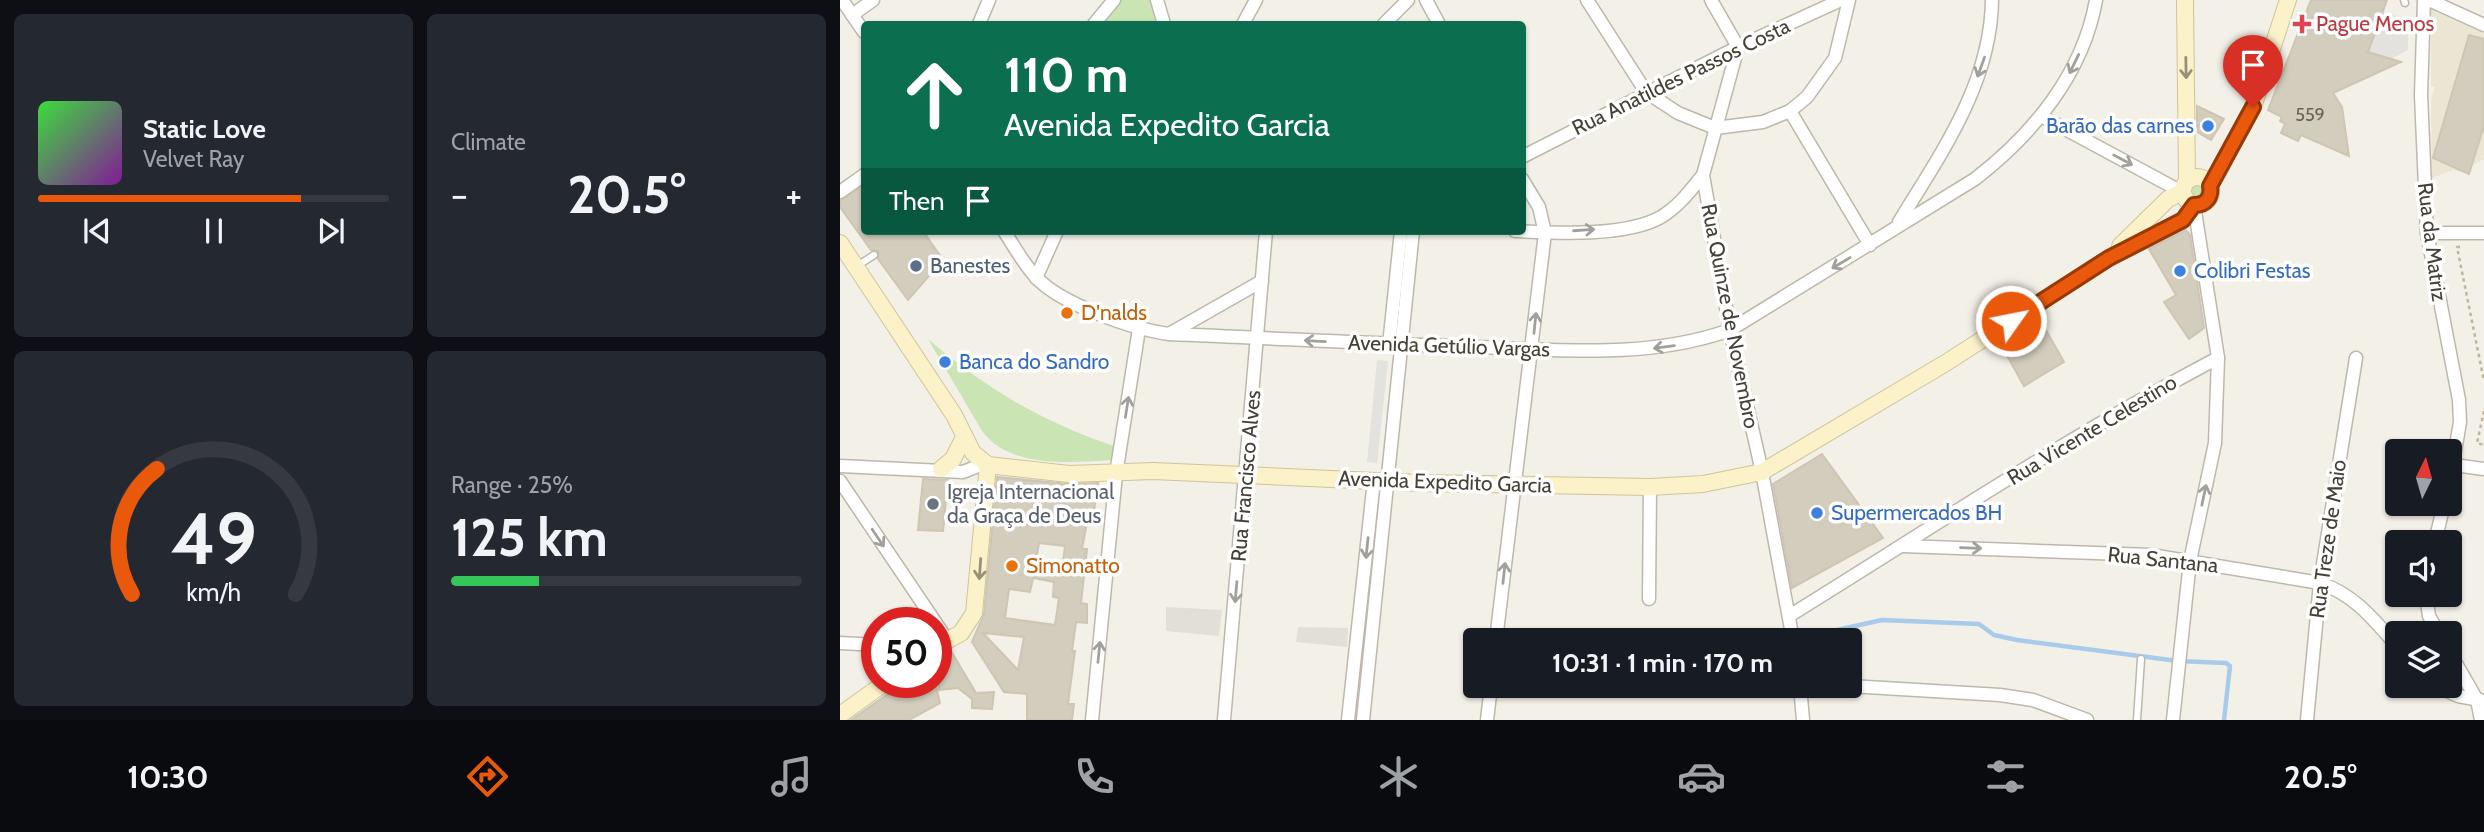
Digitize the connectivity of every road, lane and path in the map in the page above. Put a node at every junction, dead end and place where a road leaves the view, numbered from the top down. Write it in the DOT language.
graph roads {
  1 [pos="842,0"];
  2 [pos="873,0"];
  3 [pos="989,0"];
  4 [pos="1114,0"];
  5 [pos="1157,0"];
  6 [pos="1256,0"];
  7 [pos="1408,0"];
  8 [pos="1426,0"];
  9 [pos="1587,0"];
  10 [pos="1711,0"];
  11 [pos="1841,0"];
  12 [pos="1849,0"];
  13 [pos="1992,0"];
  14 [pos="2096,0"];
  15 [pos="2185,0"];
  16 [pos="2288,0"];
  17 [pos="2427,0"];
  18 [pos="852,15"];
  19 [pos="980,21"];
  20 [pos="1096,21"];
  21 [pos="1163,21"];
  22 [pos="1245,21"];
  23 [pos="1387,21"];
  24 [pos="1437,21"];
  25 [pos="2484,25"];
  26 [pos="861,28"];
  27 [pos="1738,47"];
  28 [pos="1646,92"];
  29 [pos="1790,111"];
  30 [pos="2041,116"];
  31 [pos="1715,128"];
  32 [pos="1526,155"];
  33 [pos="1703,175"];
  34 [pos="861,176"];
  35 [pos="1526,185"];
  36 [pos="2184,186"];
  37 [pos="2210,186"];
  38 [pos="840,192"];
  39 [pos="2194,205"];
  40 [pos="1898,225"];
  41 [pos="1526,232"];
  42 [pos="1545,233"];
  43 [pos="2427,233"];
  44 [pos="2484,233"];
  45 [pos="1007,235"];
  46 [pos="1055,235"];
  47 [pos="1266,235"];
  48 [pos="1401,235"];
  49 [pos="1412,235"];
  50 [pos="840,243"];
  51 [pos="1870,245"];
  52 [pos="2471,246"];
  53 [pos="874,255"];
  54 [pos="2109,258"];
  55 [pos="856,267"];
  56 [pos="1036,278"];
  57 [pos="1262,281"];
  58 [pos="1139,329"];
  59 [pos="1730,330"];
  60 [pos="1168,334"];
  61 [pos="1258,337"];
  62 [pos="1396,345"];
  63 [pos="1532,349"];
  64 [pos="2218,358"];
  65 [pos="2356,358"];
  66 [pos="2484,381"];
  67 [pos="2484,411"];
  68 [pos="964,438"];
  69 [pos="2456,439"];
  70 [pos="2484,444"];
  71 [pos="985,465"];
  72 [pos="840,466"];
  73 [pos="2462,466"];
  74 [pos="941,469"];
  75 [pos="2484,469"];
  76 [pos="1762,472"];
  77 [pos="1116,474"];
  78 [pos="1247,474"];
  79 [pos="1381,480"];
  80 [pos="840,481"];
  81 [pos="1514,484"];
  82 [pos="1650,487"];
  83 [pos="1903,546"];
  84 [pos="2190,561"];
  85 [pos="2320,583"];
  86 [pos="1650,599"];
  87 [pos="919,607"];
  88 [pos="1790,616"];
  89 [pos="1497,628"];
  90 [pos="1792,628"];
  91 [pos="2385,632"];
  92 [pos="952,638"];
  93 [pos="840,643"];
  94 [pos="861,644"];
  95 [pos="1356,647"];
  96 [pos="1371,648"];
  97 [pos="2141,659"];
  98 [pos="2462,672"];
  99 [pos="1353,673"];
  100 [pos="1368,674"];
  101 [pos="1862,687"];
  102 [pos="2462,694"];
  103 [pos="864,698"];
  104 [pos="1490,698"];
  105 [pos="1801,698"];
  106 [pos="2480,700"];
  107 [pos="840,715"];
  108 [pos="1092,720"];
  109 [pos="1224,720"];
  110 [pos="1348,720"];
  111 [pos="1363,720"];
  112 [pos="1487,720"];
  113 [pos="1803,720"];
  114 [pos="2087,720"];
  115 [pos="2137,720"];
  116 [pos="2173,720"];
  117 [pos="2306,720"];
  118 [pos="2481,720"];
  1 -- 18 [label="street"];
  2 -- 18 [label="street"];
  3 -- 19 [label="street"];
  4 -- 20 [label="street"];
  5 -- 21 [label="street"];
  6 -- 22 [label="street"];
  7 -- 23 [label="street"];
  8 -- 24 [label="street"];
  9 -- 28 [label="street"];
  10 -- 27 [label="street"];
  11 -- 27 [label="street, Rua Anatildes Passos Costa"];
  12 -- 29 [label="street"];
  13 -- 40 [label="street, one-way"];
  14 -- 30 [label="street, Avenida Getúlio Vargas, one-way"];
  15 -- 36 [label="main road, one-way"];
  16 -- 37 [label="main road"];
  17 -- 25 [label="street"];
  17 -- 43 [label="street, Rua da Matriz"];
  18 -- 26 [label="street"];
  27 -- 28 [label="street, Rua Anatildes Passos Costa"];
  27 -- 31 [label="street, Rua Quinze de Novembro"];
  28 -- 31 [label="street"];
  28 -- 32 [label="street, Rua Anatildes Passos Costa"];
  29 -- 31 [label="street"];
  29 -- 51 [label="street"];
  30 -- 36 [label="street, one-way"];
  30 -- 40 [label="street, Avenida Getúlio Vargas"];
  31 -- 33 [label="street, Rua Quinze de Novembro"];
  42 -- 33 [label="street, one-way"];
  33 -- 59 [label="street, Rua Quinze de Novembro"];
  34 -- 38 [label="street"];
  35 -- 42 [label="street"];
  36 -- 37 [label="main road"];
  36 -- 39 [label="main road"];
  36 -- 54 [label="main road, Avenida Expedito Garcia"];
  37 -- 39 [label="main road"];
  39 -- 54 [label="main road, Avenida Expedito Garcia"];
  39 -- 64 [label="street"];
  40 -- 51 [label="street, Avenida Getúlio Vargas"];
  41 -- 42 [label="street"];
  63 -- 42 [label="street, one-way"];
  43 -- 44 [label="street"];
  43 -- 69 [label="street, Rua da Matriz"];
  45 -- 56 [label="street, Avenida Getúlio Vargas"];
  46 -- 56 [label="street"];
  47 -- 57 [label="street, Rua Francisco Alves"];
  48 -- 62 [label="street"];
  49 -- 62 [label="street"];
  50 -- 55 [label="main road"];
  51 -- 59 [label="street, Avenida Getúlio Vargas, one-way"];
  52 -- 66 [label="path"];
  53 -- 55 [label="lane"];
  54 -- 76 [label="main road, Avenida Expedito Garcia"];
  55 -- 68 [label="main road"];
  56 -- 58 [label="street, Avenida Getúlio Vargas"];
  57 -- 60 [label="street"];
  57 -- 61 [label="street, Rua Francisco Alves"];
  58 -- 60 [label="street, Avenida Getúlio Vargas"];
  77 -- 58 [label="street, one-way"];
  59 -- 63 [label="street, Avenida Getúlio Vargas, one-way"];
  59 -- 76 [label="street, Rua Quinze de Novembro"];
  60 -- 61 [label="street, Avenida Getúlio Vargas"];
  62 -- 61 [label="street, Avenida Getúlio Vargas, one-way"];
  61 -- 78 [label="street, Rua Francisco Alves"];
  62 -- 63 [label="street, Avenida Getúlio Vargas"];
  62 -- 79 [label="street"];
  63 -- 81 [label="street"];
  64 -- 83 [label="street, Rua Vicente Celestino"];
  84 -- 64 [label="street, one-way"];
  65 -- 85 [label="street, Rua Treze de Maio"];
  67 -- 70 [label="path"];
  68 -- 71 [label="main road"];
  68 -- 74 [label="main road"];
  71 -- 74 [label="street"];
  71 -- 77 [label="main road, Avenida Expedito Garcia"];
  71 -- 92 [label="main road, one-way"];
  72 -- 74 [label="street"];
  73 -- 75 [label="street"];
  76 -- 82 [label="main road, Avenida Expedito Garcia"];
  76 -- 88 [label="street, Rua Quinze de Novembro"];
  77 -- 78 [label="main road, Avenida Expedito Garcia"];
  108 -- 77 [label="street, one-way"];
  78 -- 79 [label="main road, Avenida Expedito Garcia"];
  78 -- 109 [label="street, Rua Francisco Alves, one-way"];
  79 -- 81 [label="main road, Avenida Expedito Garcia"];
  79 -- 95 [label="street, one-way"];
  79 -- 96 [label="street"];
  80 -- 87 [label="street, one-way"];
  81 -- 82 [label="main road, Avenida Expedito Garcia"];
  89 -- 81 [label="street, one-way"];
  82 -- 86 [label="street"];
  83 -- 84 [label="street, Rua Santana, one-way"];
  83 -- 88 [label="street, Rua Vicente Celestino"];
  84 -- 85 [label="street, Rua Santana"];
  84 -- 116 [label="street"];
  85 -- 91 [label="street, Rua Santana"];
  85 -- 117 [label="street, Rua Treze de Maio"];
  88 -- 90 [label="street, Rua Quinze de Novembro"];
  93 -- 94 [label="street"];
  95 -- 96 [label="street"];
  95 -- 99 [label="street"];
  96 -- 100 [label="street"];
  97 -- 115 [label="lane"];
  98 -- 106 [label="street"];
  99 -- 100 [label="street"];
  99 -- 110 [label="street"];
  100 -- 111 [label="street"];
  101 -- 114 [label="street"];
  102 -- 106 [label="street"];
  103 -- 107 [label="main road"];
  104 -- 112 [label="street"];
  105 -- 113 [label="street"];
  106 -- 118 [label="street"];
}
